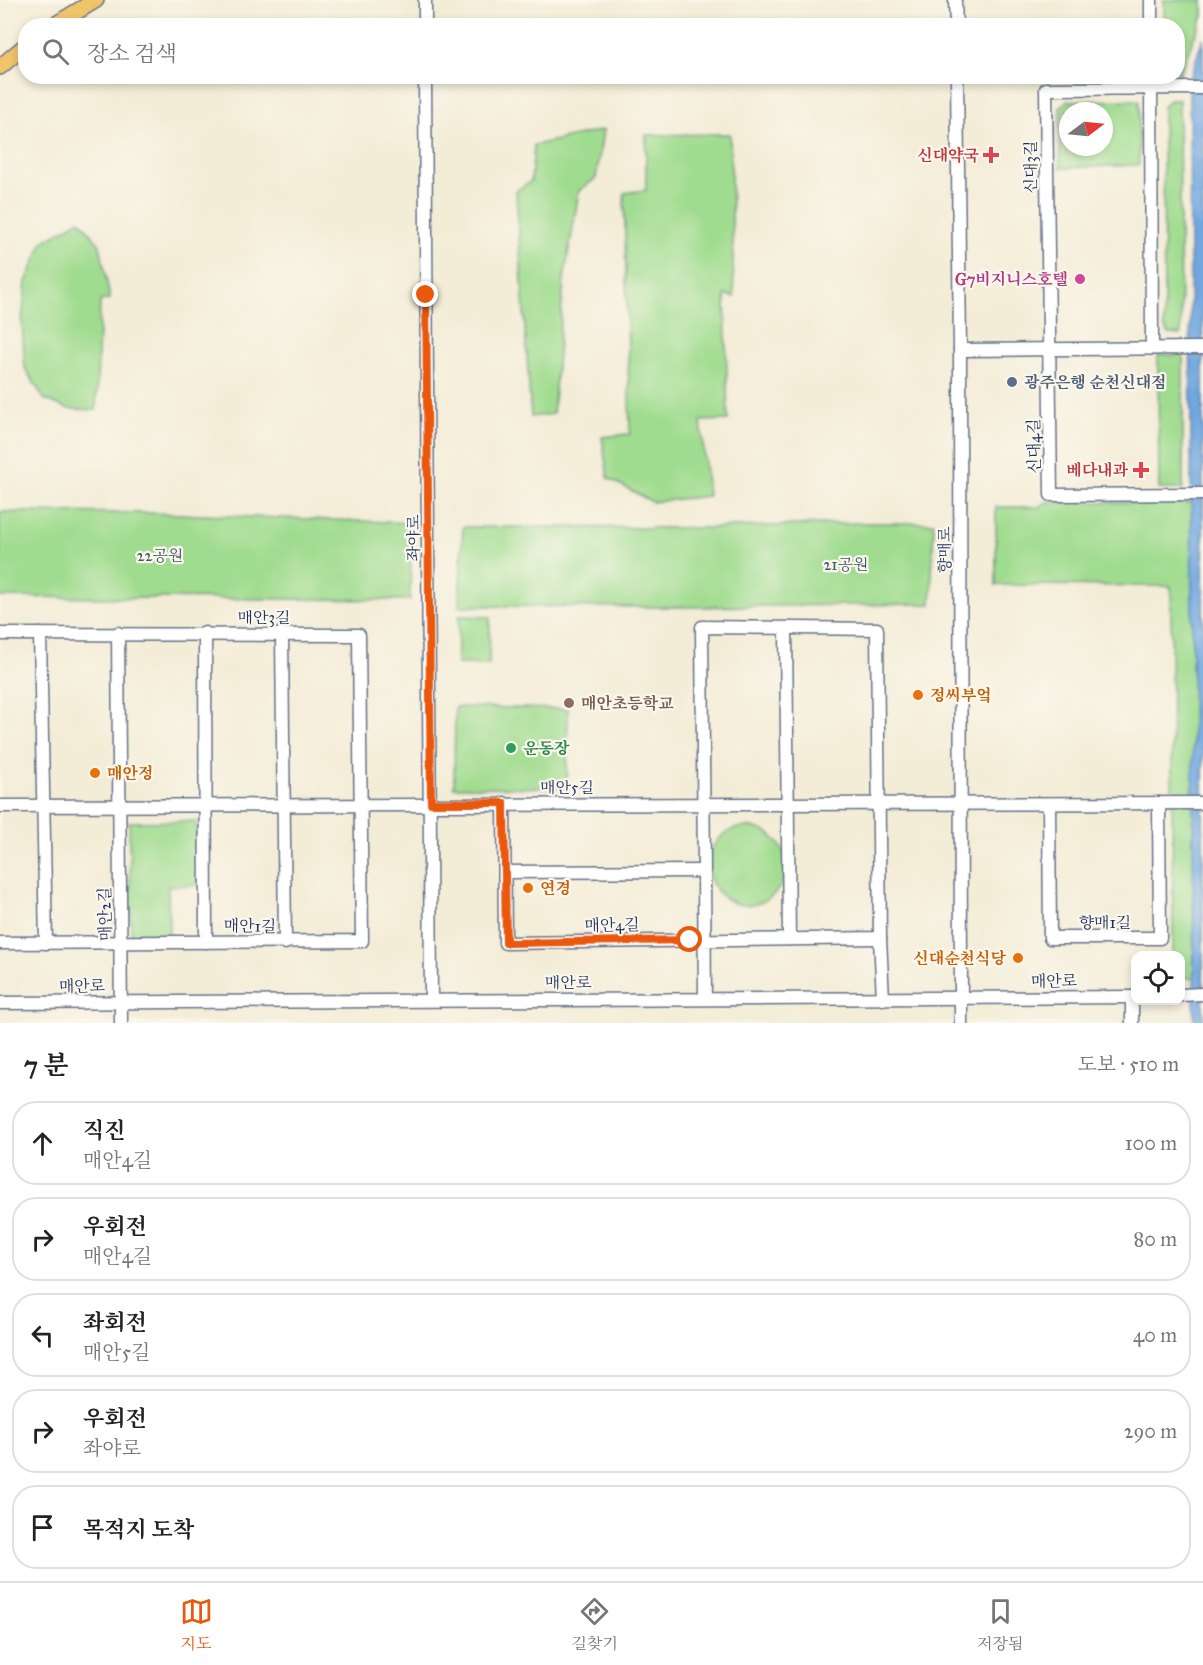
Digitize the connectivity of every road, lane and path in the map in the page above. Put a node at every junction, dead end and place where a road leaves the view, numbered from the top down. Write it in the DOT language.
graph roads {
  1 [pos="96,0"];
  2 [pos="425,0"];
  3 [pos="955,0"];
  4 [pos="1151,0"];
  5 [pos="66,18"];
  6 [pos="425,18"];
  7 [pos="956,18"];
  8 [pos="1151,18"];
  9 [pos="18,50"];
  10 [pos="2,60"];
  11 [pos="425,84"];
  12 [pos="957,84"];
  13 [pos="1121,84"];
  14 [pos="1151,84"];
  15 [pos="1159,84"];
  16 [pos="1203,88"];
  17 [pos="1152,348"];
  18 [pos="1203,348"];
  19 [pos="960,350"];
  20 [pos="1048,350"];
  21 [pos="1203,494"];
  22 [pos="786,629"];
  23 [pos="118,633"];
  24 [pos="205,633"];
  25 [pos="282,633"];
  26 [pos="0,634"];
  27 [pos="40,634"];
  28 [pos="361,803"];
  29 [pos="431,803"];
  30 [pos="504,803"];
  31 [pos="703,803"];
  32 [pos="789,803"];
  33 [pos="878,803"];
  34 [pos="1159,803"];
  35 [pos="1203,803"];
  36 [pos="283,804"];
  37 [pos="962,804"];
  38 [pos="1049,804"];
  39 [pos="120,805"];
  40 [pos="205,805"];
  41 [pos="0,806"];
  42 [pos="43,806"];
  43 [pos="703,871"];
  44 [pos="505,872"];
  45 [pos="880,938"];
  46 [pos="789,939"];
  47 [pos="704,941"];
  48 [pos="206,942"];
  49 [pos="0,943"];
  50 [pos="46,943"];
  51 [pos="122,943"];
  52 [pos="285,943"];
  53 [pos="1203,994"];
  54 [pos="1185,995"];
  55 [pos="1131,997"];
  56 [pos="705,998"];
  57 [pos="962,998"];
  58 [pos="430,999"];
  59 [pos="883,999"];
  60 [pos="121,1002"];
  61 [pos="0,1003"];
  62 [pos="1133,1005"];
  63 [pos="121,1023"];
  64 [pos="961,1023"];
  65 [pos="1132,1023"];
  1 -- 5 [label="main road"];
  2 -- 6 [label="street"];
  3 -- 7 [label="street"];
  4 -- 8 [label="street"];
  9 -- 10 [label="main road"];
  11 -- 29 [label="street, 좌야로"];
  12 -- 19 [label="street, 향매로"];
  13 -- 20 [label="street, 신대3길"];
  14 -- 17 [label="street"];
  15 -- 16 [label="street, 신대3길"];
  17 -- 18 [label="street"];
  17 -- 20 [label="street"];
  19 -- 20 [label="street"];
  19 -- 37 [label="street, 향매로"];
  20 -- 21 [label="street, 신대4길"];
  22 -- 31 [label="street"];
  22 -- 32 [label="street"];
  22 -- 33 [label="street"];
  23 -- 24 [label="street, 매안3길"];
  23 -- 27 [label="street, 매안3길"];
  23 -- 39 [label="street, 매안2길"];
  24 -- 25 [label="street, 매안3길"];
  24 -- 40 [label="street"];
  25 -- 28 [label="street, 매안3길"];
  25 -- 36 [label="street"];
  26 -- 27 [label="street, 매안3길"];
  27 -- 42 [label="street"];
  28 -- 29 [label="street"];
  28 -- 36 [label="street"];
  28 -- 52 [label="street, 매안1길"];
  29 -- 30 [label="street, 매안5길"];
  29 -- 58 [label="street, 좌야로"];
  30 -- 31 [label="street, 매안5길"];
  30 -- 44 [label="street, 매안4길"];
  31 -- 32 [label="street, 매안5길"];
  31 -- 43 [label="street"];
  32 -- 33 [label="street, 매안5길"];
  32 -- 46 [label="street"];
  33 -- 37 [label="street, 매안5길"];
  33 -- 45 [label="street"];
  34 -- 35 [label="street"];
  34 -- 38 [label="street"];
  34 -- 38 [label="street, 향매1길"];
  36 -- 40 [label="street"];
  36 -- 52 [label="street"];
  37 -- 38 [label="street"];
  37 -- 57 [label="street, 향매로"];
  39 -- 40 [label="street"];
  39 -- 42 [label="street"];
  39 -- 51 [label="street, 매안2길"];
  40 -- 48 [label="street"];
  41 -- 42 [label="street"];
  42 -- 50 [label="street"];
  43 -- 44 [label="street"];
  43 -- 47 [label="street"];
  44 -- 47 [label="street, 매안4길"];
  45 -- 46 [label="street, 매안4길"];
  45 -- 59 [label="street"];
  46 -- 47 [label="street, 매안4길"];
  47 -- 56 [label="street"];
  48 -- 51 [label="street, 매안1길"];
  48 -- 52 [label="street, 매안1길"];
  49 -- 50 [label="street, 매안1길"];
  50 -- 51 [label="street, 매안1길"];
  51 -- 60 [label="street, 매안2길"];
  53 -- 54 [label="street"];
  55 -- 57 [label="street, 매안로"];
  56 -- 58 [label="street, 매안로"];
  56 -- 59 [label="street, 매안로"];
  57 -- 59 [label="street, 매안로"];
  57 -- 64 [label="street, 향매로"];
  58 -- 60 [label="street, 매안로"];
  60 -- 61 [label="street, 매안로"];
  60 -- 63 [label="street, 매안2길"];
  62 -- 65 [label="street"];
}
